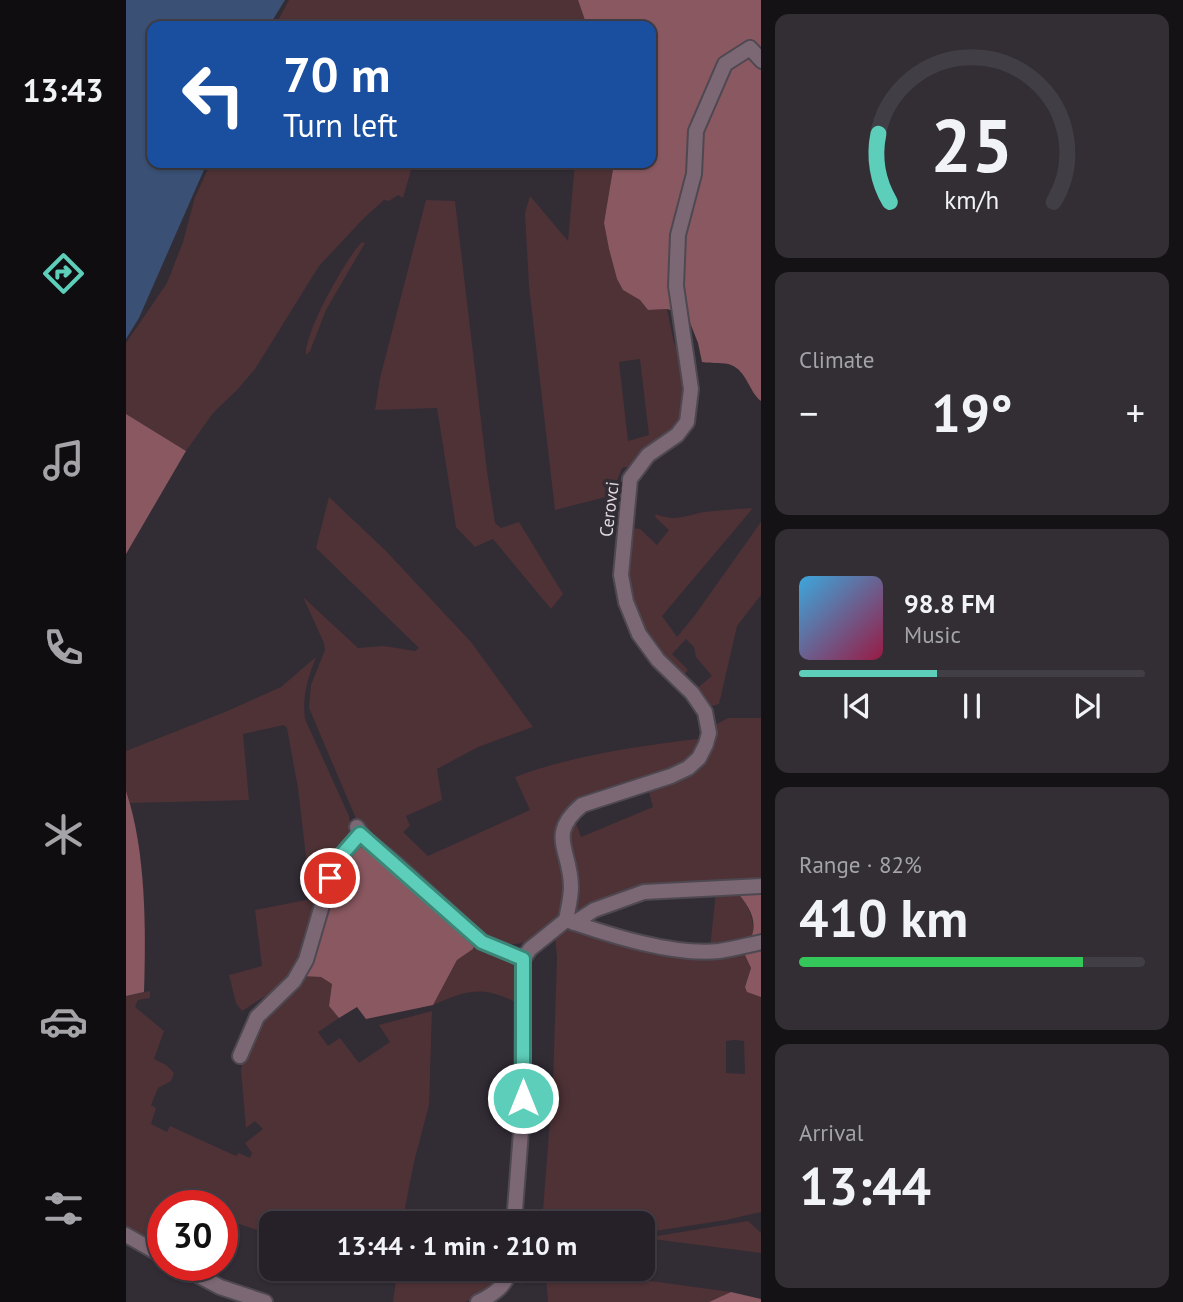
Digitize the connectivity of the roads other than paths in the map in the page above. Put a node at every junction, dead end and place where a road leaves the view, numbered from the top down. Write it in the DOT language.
graph roads {
  1 [pos="761,61"];
  2 [pos="761,886"];
  3 [pos="570,921"];
  4 [pos="761,942"];
  5 [pos="523,959"];
  6 [pos="240,1056"];
  7 [pos="515,1211"];
  8 [pos="126,1235"];
  9 [pos="147,1247"];
  10 [pos="209,1281"];
  11 [pos="505,1281"];
  12 [pos="265,1302"];
  13 [pos="478,1302"];
  1 -- 3 [label="street, Cerovci"];
  2 -- 3 [label="street"];
  3 -- 4 [label="street"];
  3 -- 5 [label="street"];
  5 -- 6 [label="street"];
  5 -- 7 [label="street"];
  8 -- 9 [label="street"];
  10 -- 12 [label="street"];
  11 -- 13 [label="street"];
}
